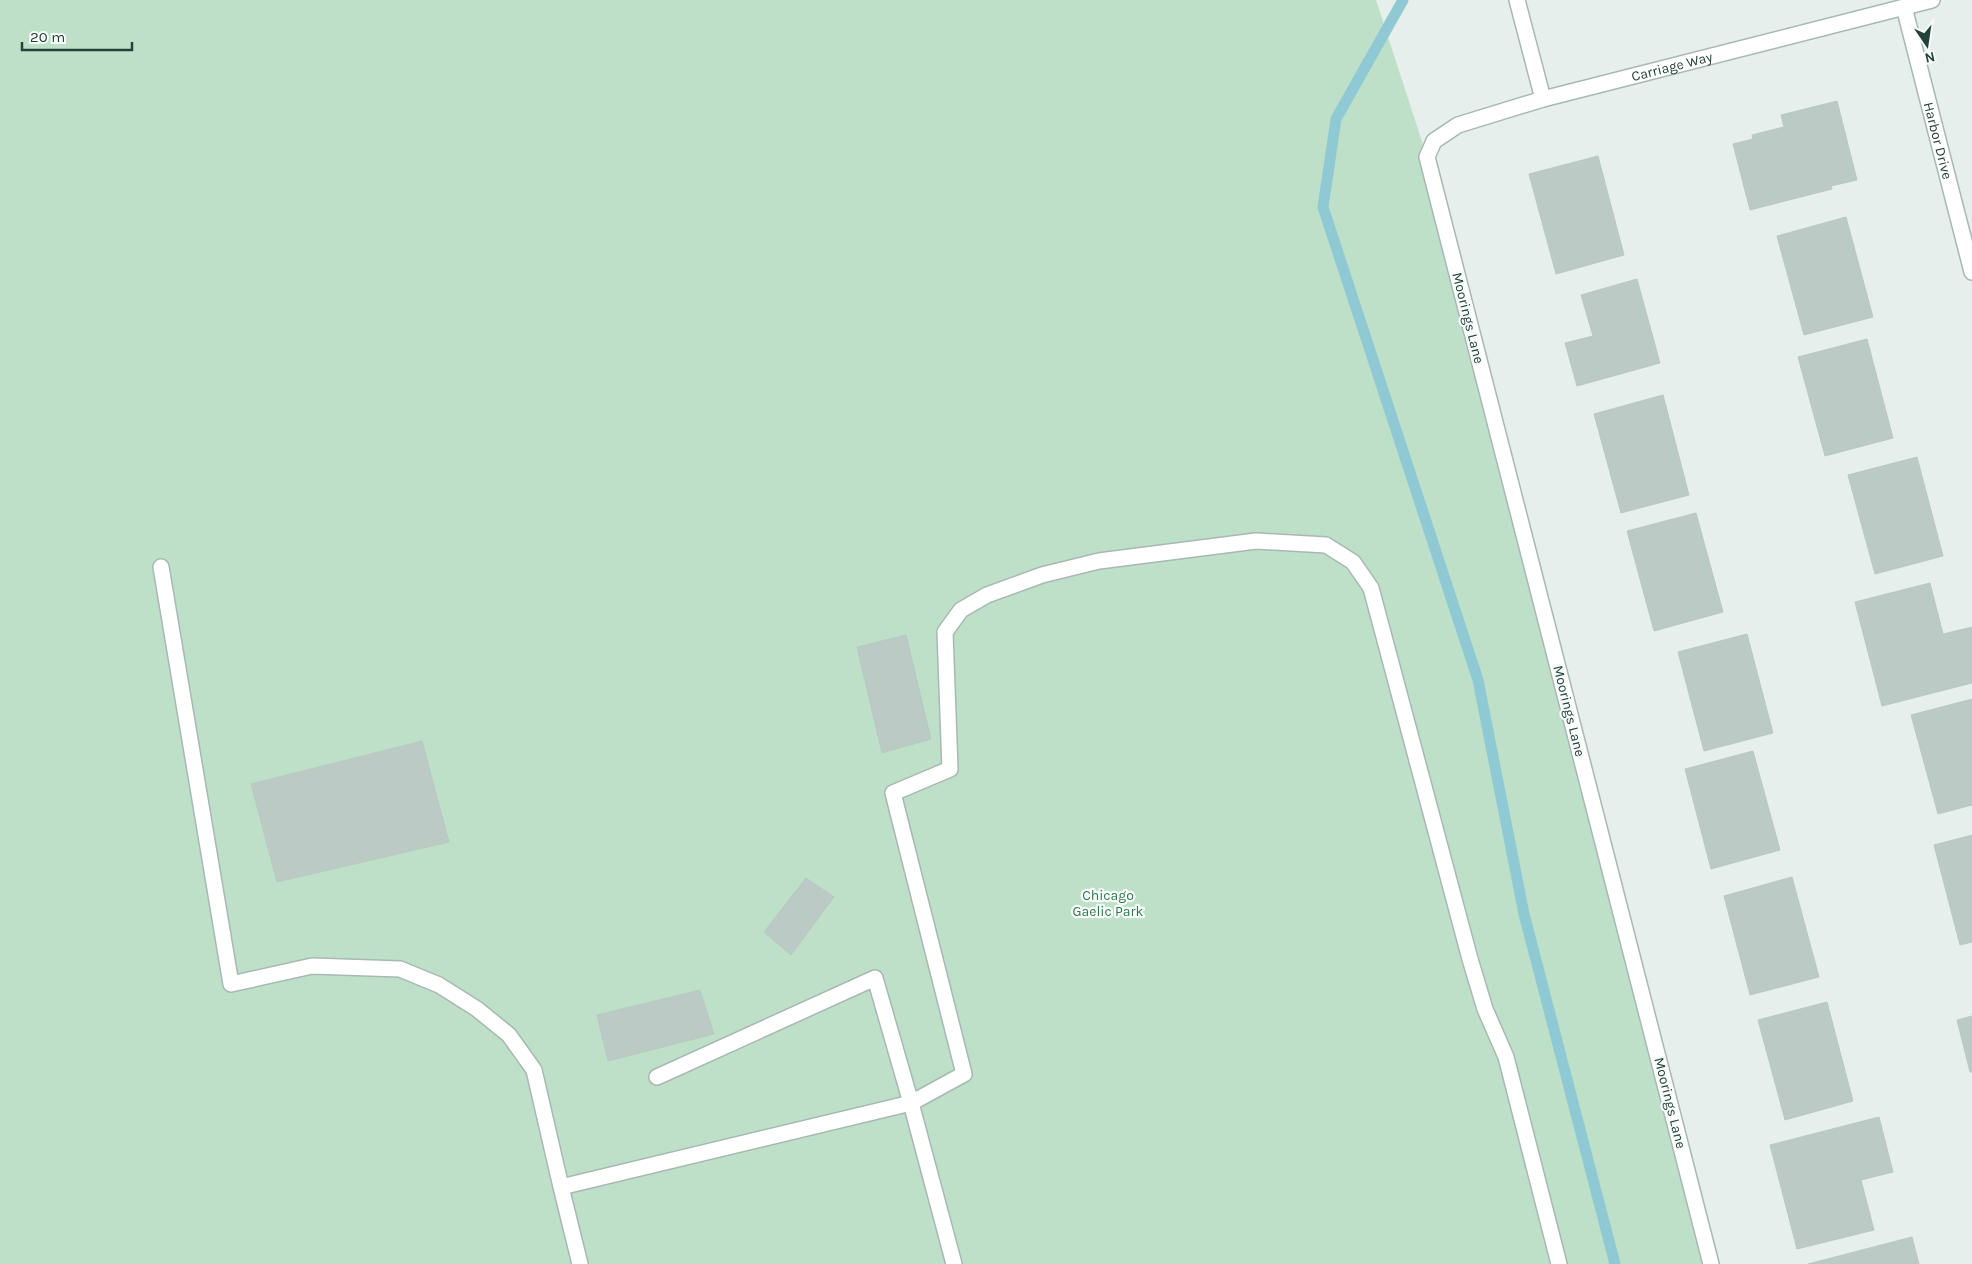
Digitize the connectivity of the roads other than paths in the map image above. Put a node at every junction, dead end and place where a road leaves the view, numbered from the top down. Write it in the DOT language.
graph roads {
  1 [pos="1517,0"];
  2 [pos="1932,0"];
  3 [pos="1904,7"];
  4 [pos="1542,99"];
  5 [pos="1427,157"];
  6 [pos="1972,272"];
  7 [pos="161,567"];
  8 [pos="657,1078"];
  9 [pos="912,1103"];
  10 [pos="561,1187"];
  11 [pos="580,1264"];
  12 [pos="954,1264"];
  13 [pos="1559,1264"];
  14 [pos="1712,1264"];
  1 -- 4 [label="street"];
  2 -- 3 [label="street, Carriage Way"];
  3 -- 4 [label="street, Carriage Way"];
  3 -- 6 [label="street, Harbor Drive"];
  4 -- 5 [label="street, Carriage Way"];
  5 -- 14 [label="street, Moorings Lane"];
  7 -- 10 [label="street"];
  8 -- 9 [label="street"];
  9 -- 10 [label="street"];
  9 -- 12 [label="street"];
  9 -- 13 [label="street"];
  10 -- 11 [label="street"];
}
